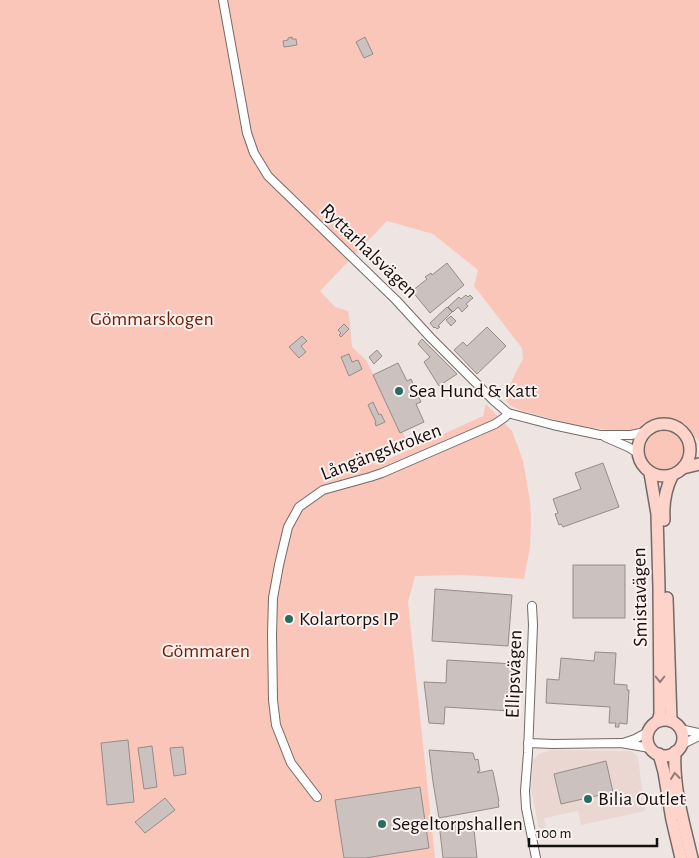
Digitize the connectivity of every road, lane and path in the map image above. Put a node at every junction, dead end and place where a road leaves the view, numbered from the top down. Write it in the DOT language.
graph roads {
  1 [pos="223,0"];
  2 [pos="508,413"];
  3 [pos="645,432"];
  4 [pos="600,435"];
  5 [pos="694,447"];
  6 [pos="638,453"];
  7 [pos="699,464"];
  8 [pos="683,468"];
  9 [pos="650,473"];
  10 [pos="672,476"];
  11 [pos="532,606"];
  12 [pos="658,721"];
  13 [pos="676,725"];
  14 [pos="648,732"];
  15 [pos="699,735"];
  16 [pos="528,743"];
  17 [pos="621,743"];
  18 [pos="678,749"];
  19 [pos="654,751"];
  20 [pos="317,797"];
  21 [pos="536,858"];
  22 [pos="682,858"];
  23 [pos="692,858"];
  1 -- 2 [label="street, Ryttarhalsvägen"];
  2 -- 4 [label="street, Ryttarhalsvägen"];
  2 -- 20 [label="street, Långängskroken"];
  3 -- 4 [label="street, Ryttarhalsvägen"];
  3 -- 5 [label="street"];
  3 -- 6 [label="street"];
  4 -- 6 [label="street, Ryttarhalsvägen"];
  5 -- 8 [label="street"];
  6 -- 9 [label="street"];
  7 -- 8 [label="street"];
  8 -- 10 [label="street"];
  9 -- 10 [label="street"];
  9 -- 12 [label="street, Smistavägen, one-way"];
  10 -- 13 [label="street, Smistavägen"];
  11 -- 16 [label="street, Ellipsvägen"];
  12 -- 13 [label="street"];
  12 -- 14 [label="street"];
  13 -- 15 [label="street"];
  13 -- 18 [label="street"];
  14 -- 17 [label="street, Ellipsvägen"];
  14 -- 19 [label="street"];
  15 -- 18 [label="street"];
  16 -- 17 [label="street, Ellipsvägen"];
  16 -- 21 [label="street, Ellipsvägen"];
  17 -- 19 [label="street, Ellipsvägen"];
  18 -- 19 [label="street"];
  23 -- 18 [label="street, one-way"];
  19 -- 22 [label="street"];
}
